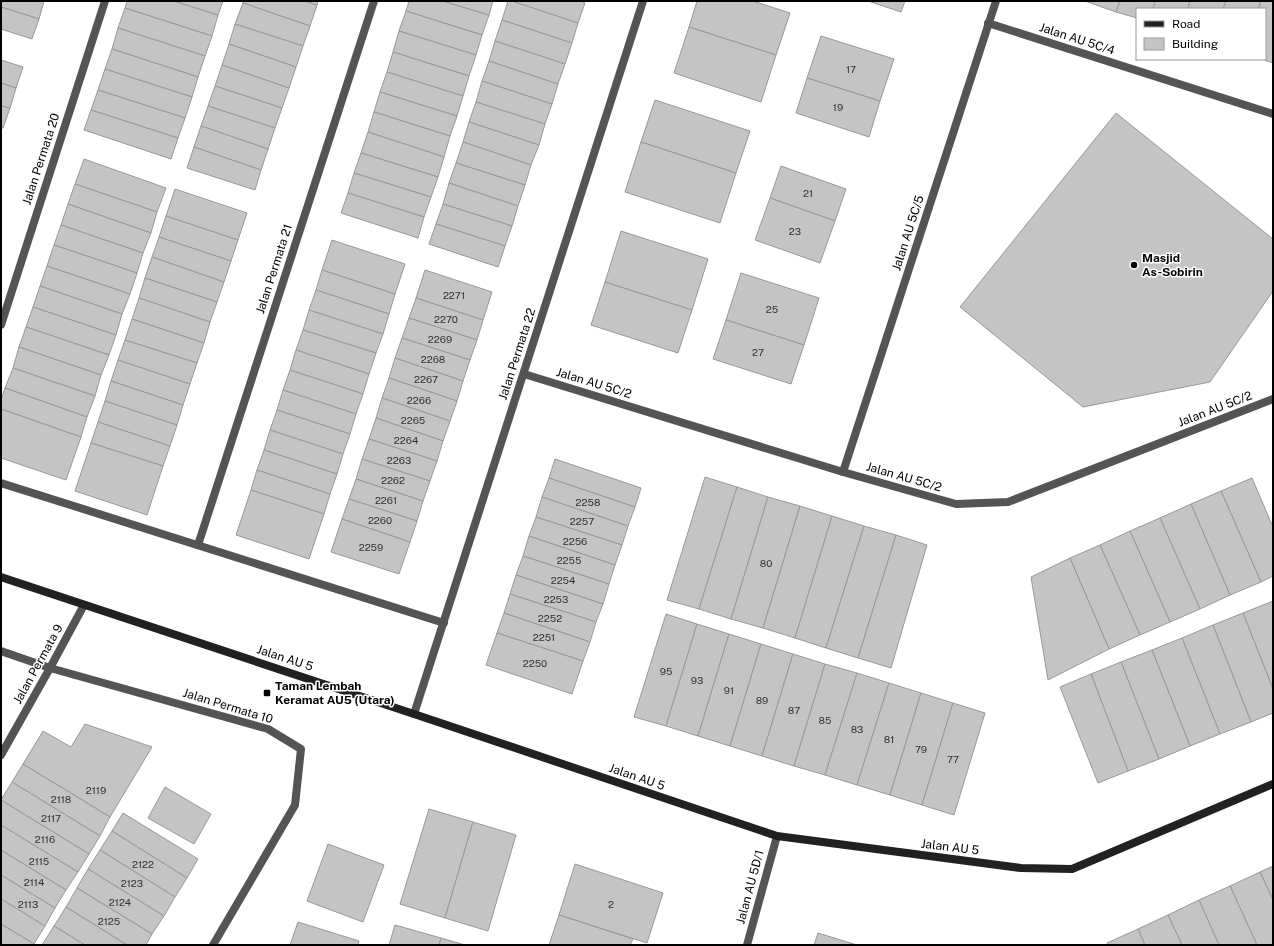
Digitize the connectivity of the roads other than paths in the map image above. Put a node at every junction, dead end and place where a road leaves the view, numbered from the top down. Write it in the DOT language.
graph roads {
  1 [pos="105,1"];
  2 [pos="374,1"];
  3 [pos="643,1"];
  4 [pos="996,1"];
  5 [pos="988,23"];
  6 [pos="1273,114"];
  7 [pos="1,325"];
  8 [pos="524,374"];
  9 [pos="1273,399"];
  10 [pos="843,472"];
  11 [pos="1,483"];
  12 [pos="198,545"];
  13 [pos="1,577"];
  14 [pos="84,605"];
  15 [pos="444,624"];
  16 [pos="1,651"];
  17 [pos="50,668"];
  18 [pos="414,714"];
  19 [pos="1,755"];
  20 [pos="1273,784"];
  21 [pos="777,836"];
  22 [pos="213,945"];
  23 [pos="747,945"];
  1 -- 7 [label="street, Jalan Permata 20"];
  2 -- 12 [label="street, Jalan Permata 21"];
  3 -- 8 [label="street, Jalan Permata 22"];
  4 -- 5 [label="street, Jalan AU 5C/5"];
  5 -- 6 [label="street, Jalan AU 5C/4"];
  5 -- 10 [label="street, Jalan AU 5C/5"];
  8 -- 10 [label="street, Jalan AU 5C/2"];
  8 -- 15 [label="street, Jalan Permata 22"];
  9 -- 10 [label="street, Jalan AU 5C/2"];
  11 -- 12 [label="street"];
  12 -- 15 [label="street"];
  13 -- 14 [label="main road, Jalan AU 5"];
  14 -- 17 [label="street, Jalan Permata 9"];
  14 -- 18 [label="main road, Jalan AU 5"];
  15 -- 18 [label="street, Jalan Permata 22"];
  16 -- 17 [label="street"];
  17 -- 19 [label="street, Jalan Permata 9"];
  17 -- 22 [label="street, Jalan Permata 10"];
  18 -- 21 [label="main road, Jalan AU 5"];
  20 -- 21 [label="main road, Jalan AU 5"];
  21 -- 23 [label="street, Jalan AU 5D/1"];
}
